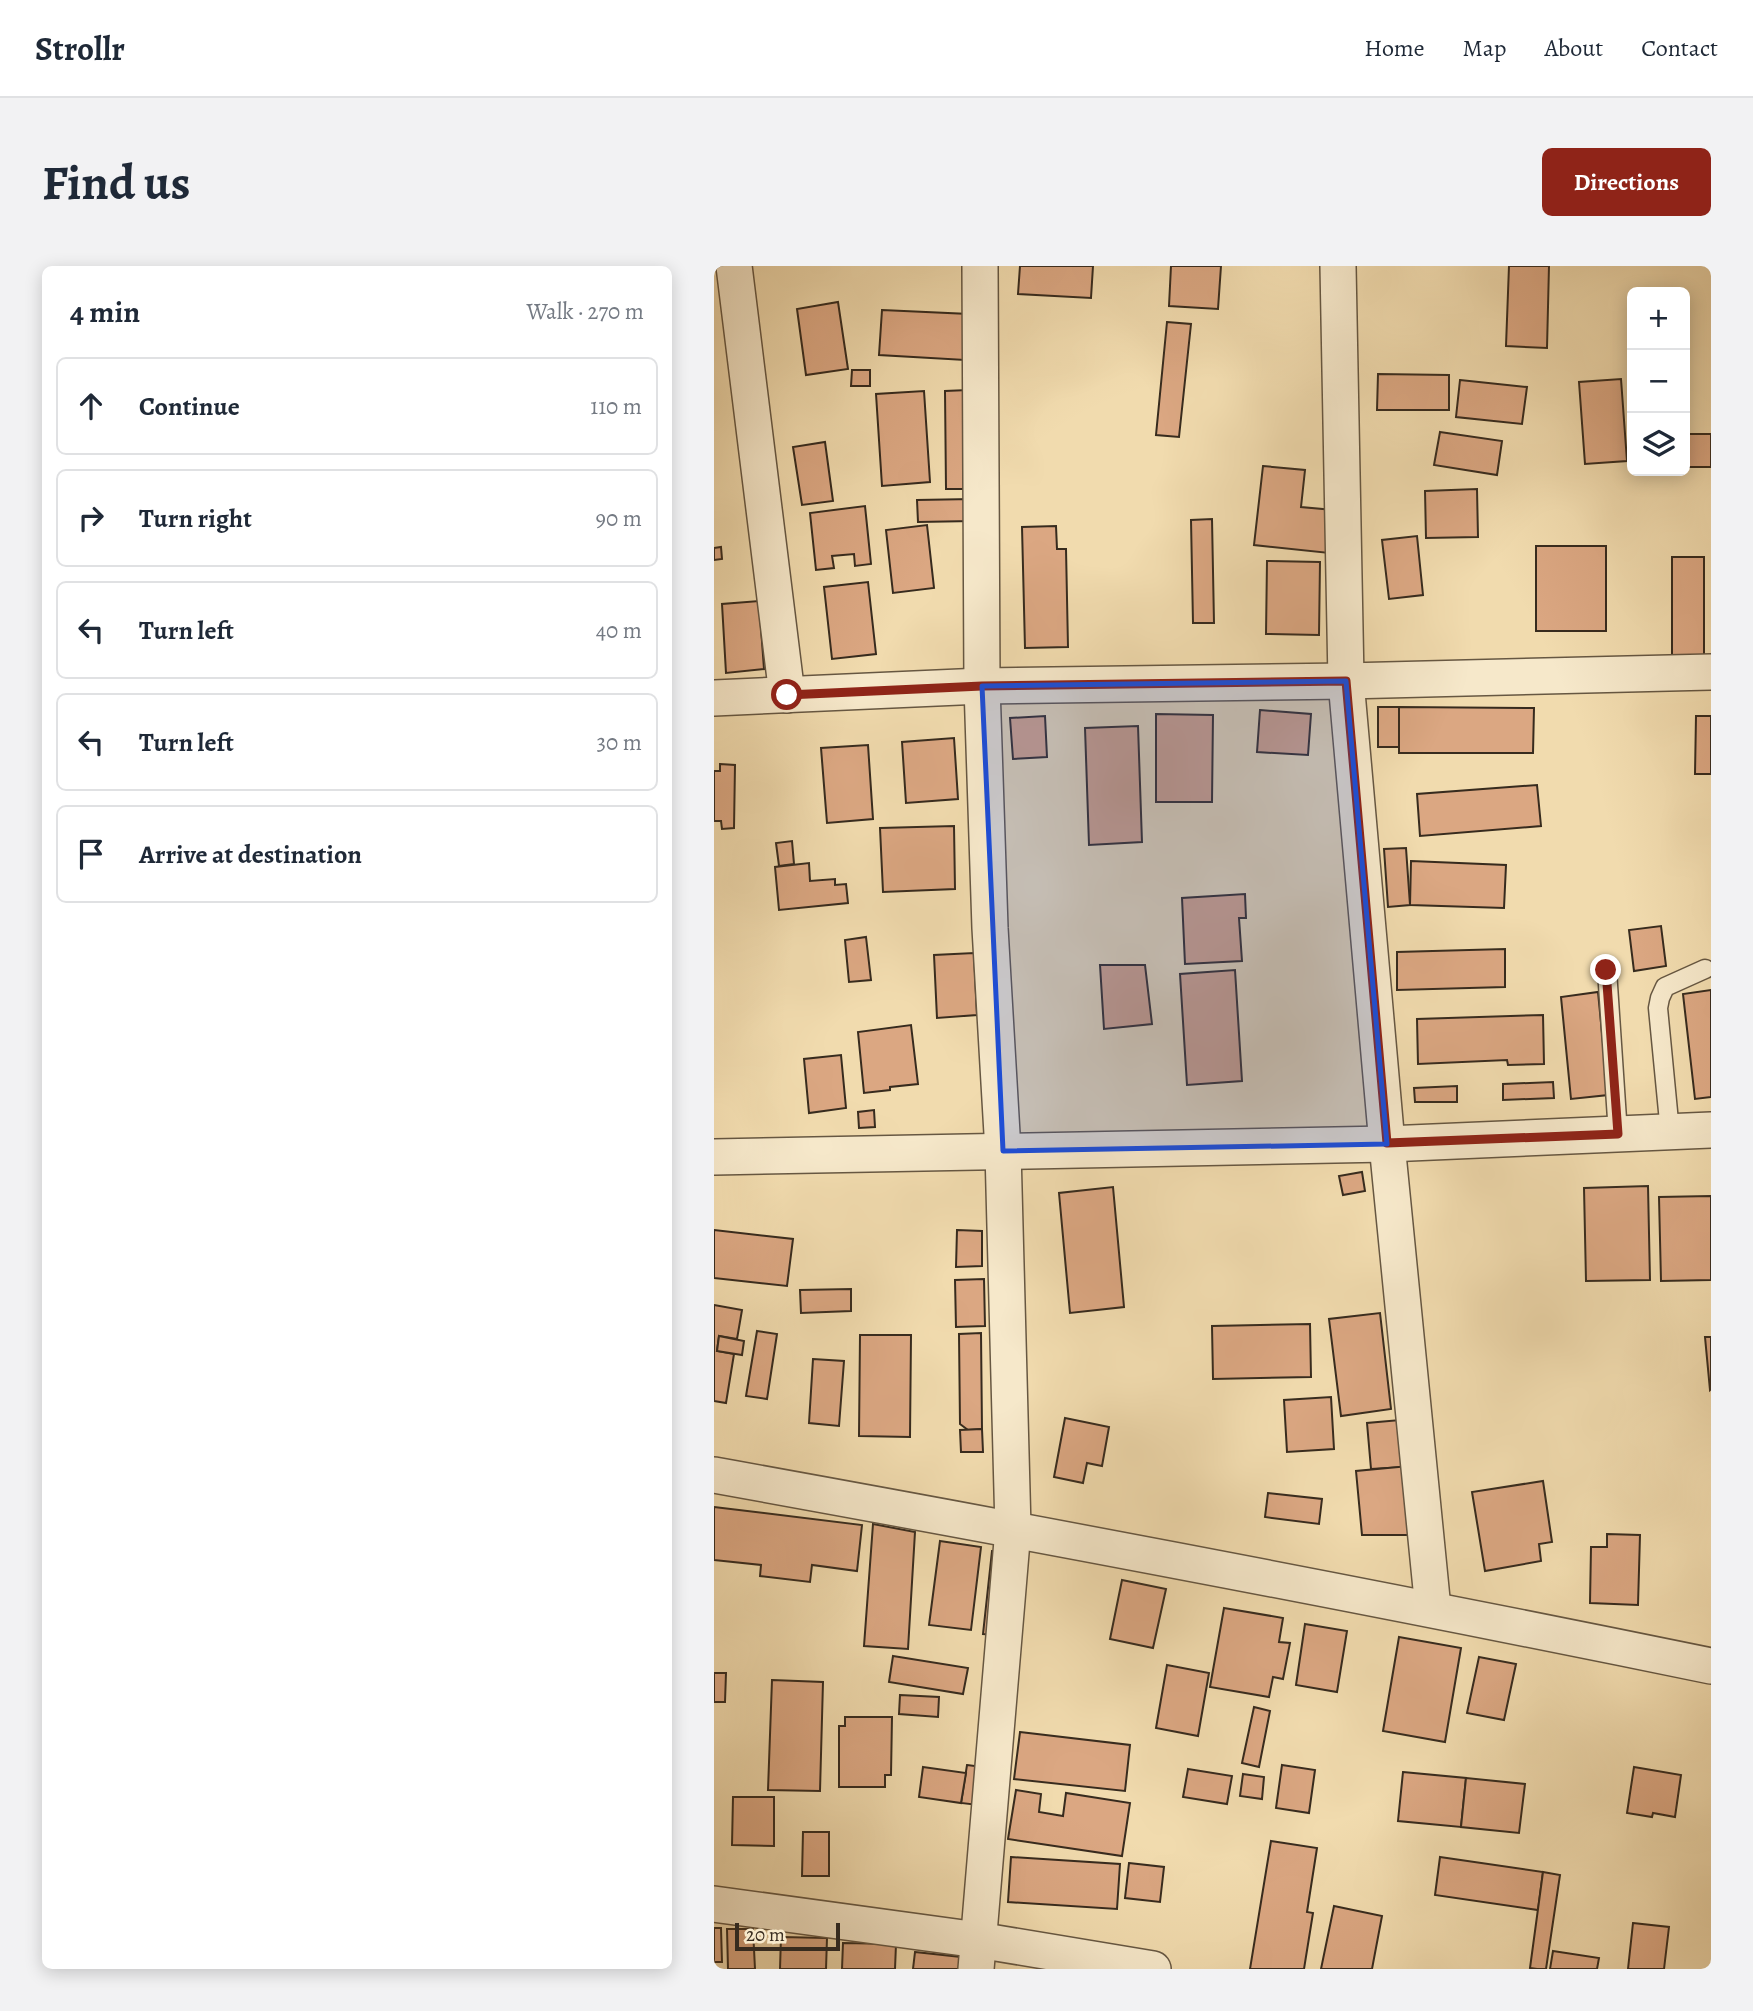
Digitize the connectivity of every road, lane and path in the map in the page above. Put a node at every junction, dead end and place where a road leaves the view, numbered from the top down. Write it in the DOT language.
graph roads {
  1 [pos="734,266"];
  2 [pos="980,266"];
  3 [pos="1338,266"];
  4 [pos="1711,672"];
  5 [pos="1346,681"];
  6 [pos="982,686"];
  7 [pos="787,695"];
  8 [pos="714,698"];
  9 [pos="1705,969"];
  10 [pos="1606,970"];
  11 [pos="1711,1130"];
  12 [pos="1670,1132"];
  13 [pos="1618,1134"];
  14 [pos="1387,1143"];
  15 [pos="1003,1151"];
  16 [pos="714,1157"];
  17 [pos="714,1475"];
  18 [pos="1013,1529"];
  19 [pos="1433,1609"];
  20 [pos="1711,1666"];
  21 [pos="714,1904"];
  22 [pos="977,1955"];
  23 [pos="1153,1969"];
  1 -- 7 [label="street"];
  2 -- 6 [label="street"];
  3 -- 5 [label="street"];
  4 -- 5 [label="street"];
  5 -- 6 [label="street"];
  5 -- 14 [label="street"];
  6 -- 7 [label="street"];
  6 -- 15 [label="street"];
  7 -- 8 [label="street"];
  9 -- 12 [label="lane"];
  10 -- 13 [label="lane"];
  11 -- 12 [label="street"];
  12 -- 13 [label="street"];
  13 -- 14 [label="street"];
  14 -- 15 [label="street"];
  14 -- 19 [label="street"];
  15 -- 16 [label="street"];
  15 -- 18 [label="street"];
  17 -- 18 [label="street"];
  18 -- 19 [label="street"];
  18 -- 22 [label="street"];
  19 -- 20 [label="street"];
  21 -- 22 [label="street"];
  22 -- 23 [label="street"];
}
